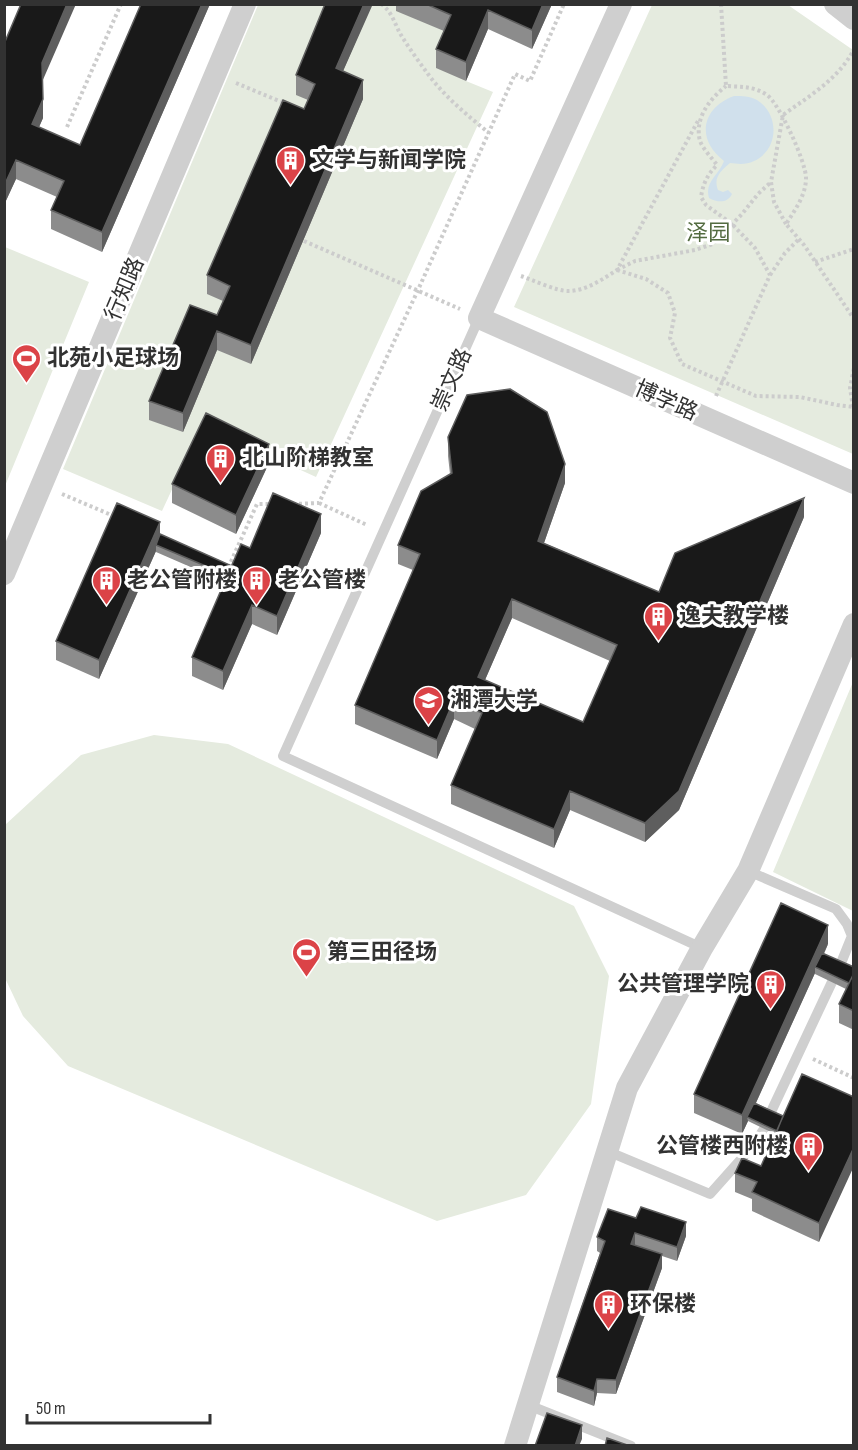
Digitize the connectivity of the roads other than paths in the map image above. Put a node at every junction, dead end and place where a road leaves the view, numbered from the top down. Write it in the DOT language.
graph roads {
  1 [pos="245,4"];
  2 [pos="621,4"];
  3 [pos="835,4"];
  4 [pos="854,19"];
  5 [pos="479,318"];
  6 [pos="854,483"];
  7 [pos="4,574"];
  8 [pos="854,624"];
  9 [pos="748,871"];
  10 [pos="702,948"];
  11 [pos="839,968"];
  12 [pos="832,982"];
  13 [pos="770,1114"];
  14 [pos="764,1129"];
  15 [pos="608,1151"];
  16 [pos="528,1405"];
  17 [pos="515,1446"];
  18 [pos="631,1446"];
  1 -- 7 [label="street, 行知路"];
  2 -- 5 [label="street, 崇文路"];
  3 -- 4 [label="street"];
  5 -- 6 [label="street, 博学路"];
  5 -- 10 [label="lane, 崇文路"];
  8 -- 9 [label="street"];
  9 -- 10 [label="street"];
  9 -- 11 [label="lane"];
  10 -- 15 [label="street"];
  12 -- 13 [label="lane"];
  14 -- 15 [label="lane"];
  15 -- 16 [label="street"];
  16 -- 17 [label="street"];
  16 -- 18 [label="lane"];
}
